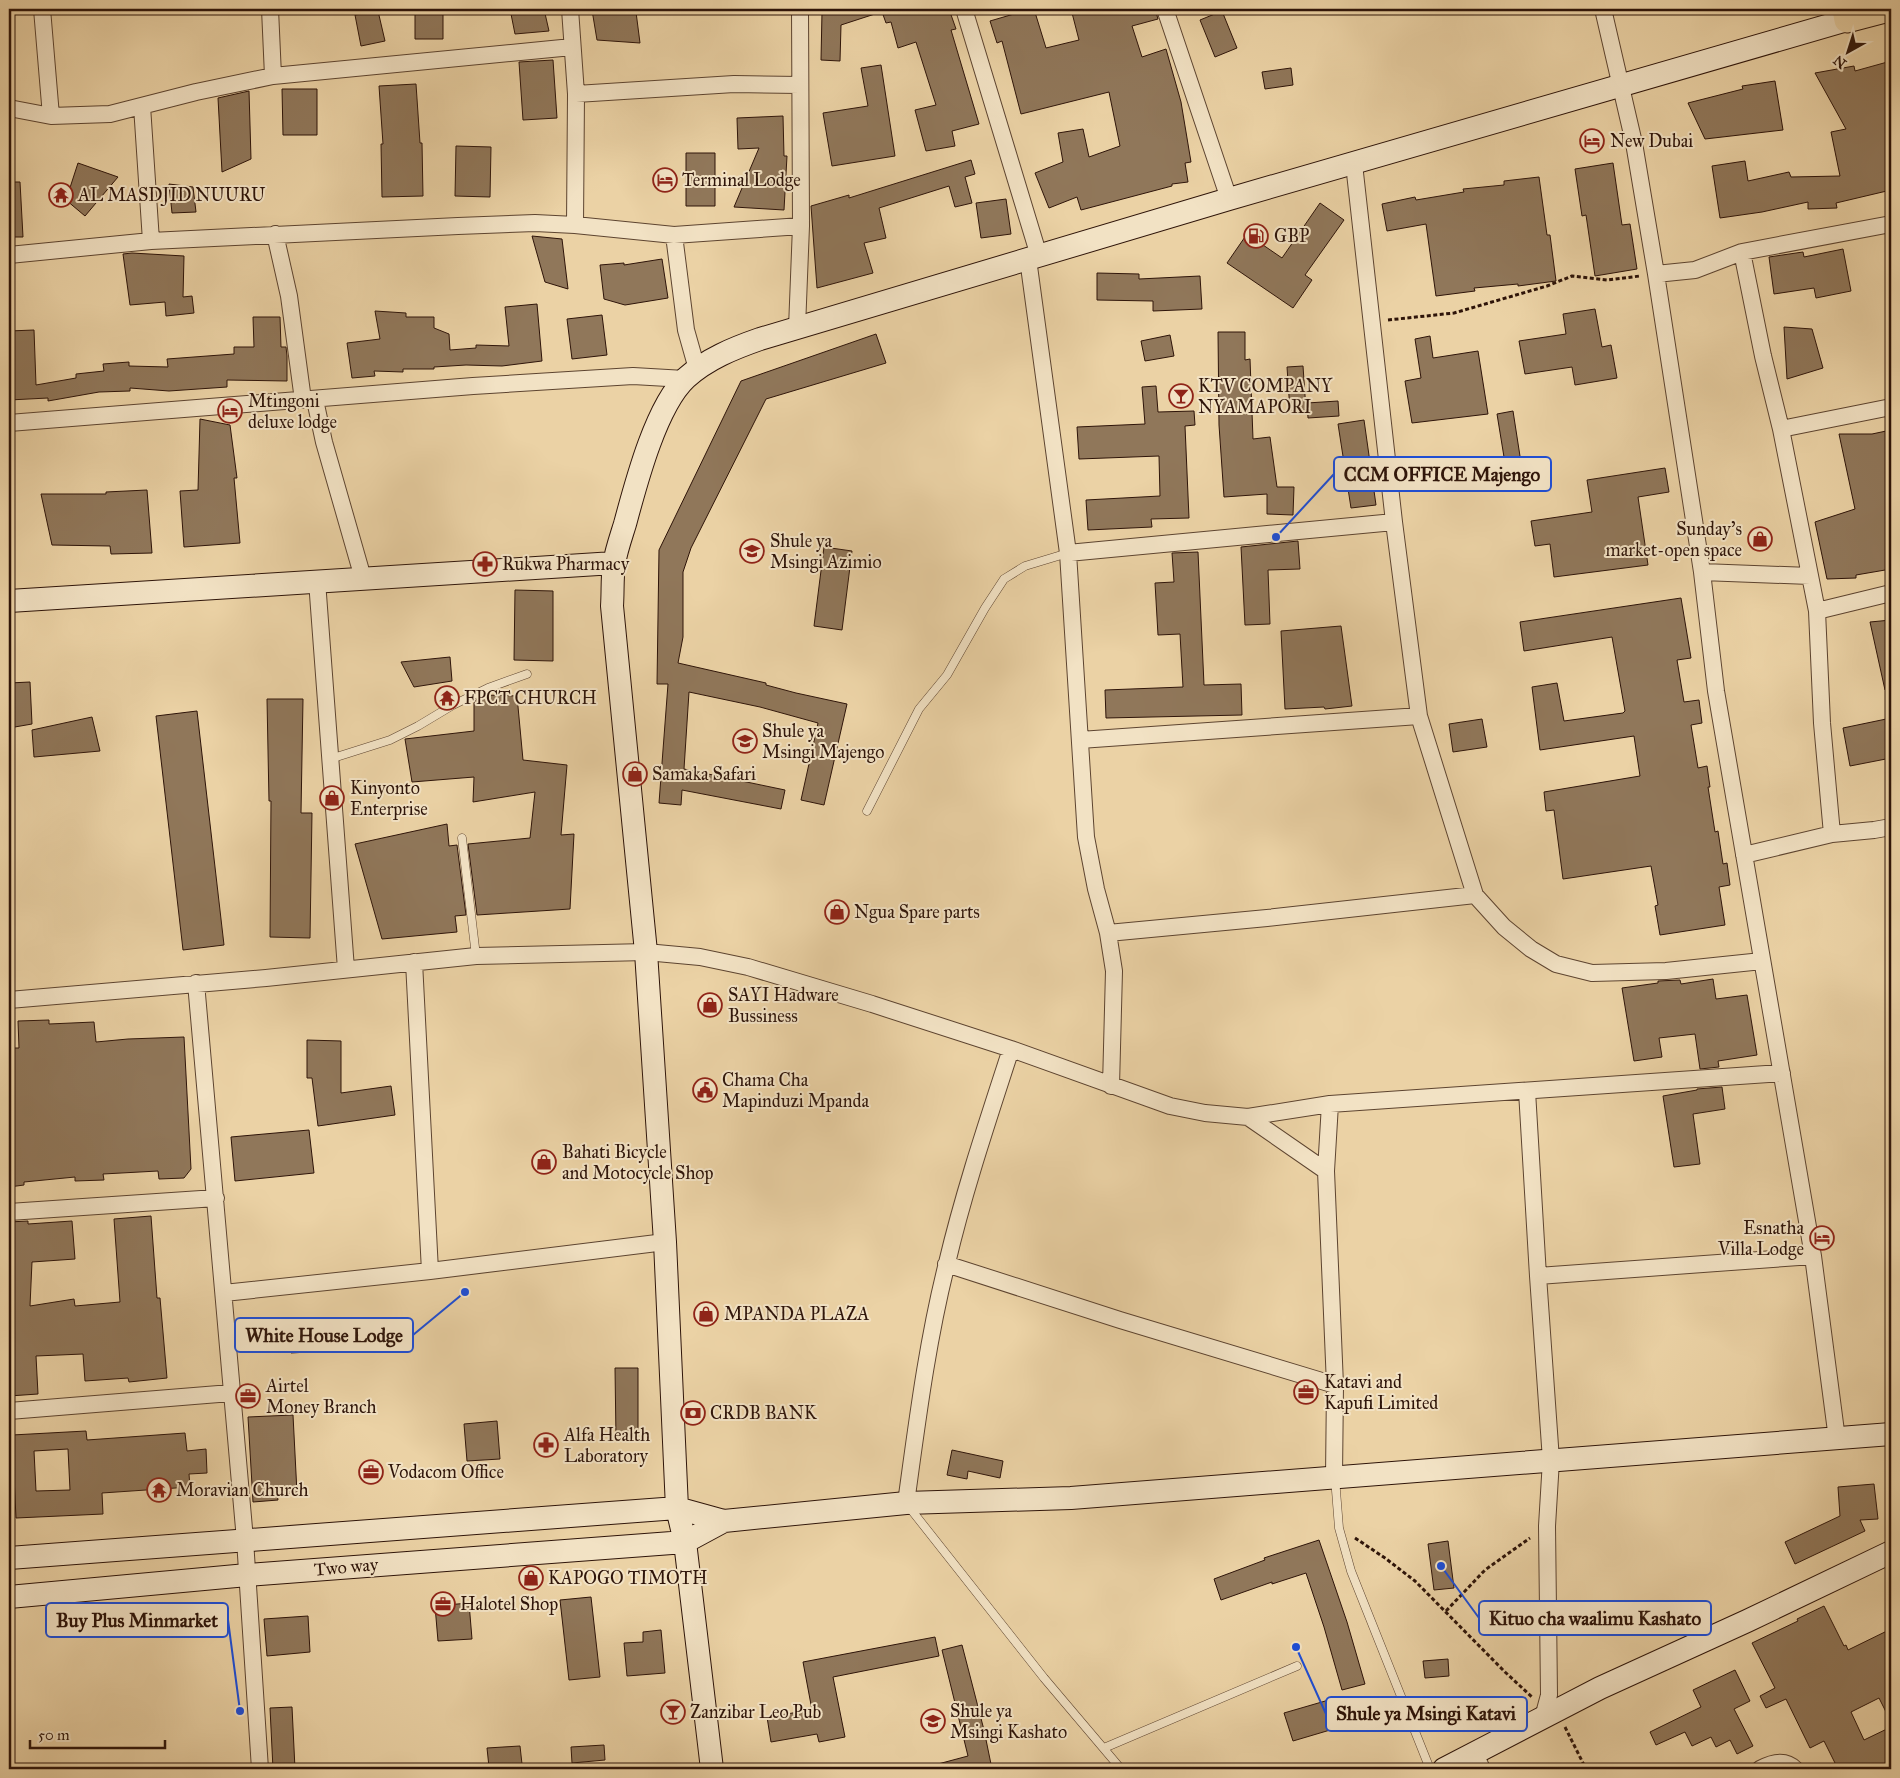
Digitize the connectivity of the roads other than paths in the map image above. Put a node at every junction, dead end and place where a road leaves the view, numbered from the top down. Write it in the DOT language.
graph roads {
  1 [pos="42,9"];
  2 [pos="270,9"];
  3 [pos="570,9"];
  4 [pos="800,9"];
  5 [pos="964,9"];
  6 [pos="1165,9"];
  7 [pos="1603,9"];
  8 [pos="1889,9"];
  9 [pos="1846,14"];
  10 [pos="572,47"];
  11 [pos="273,76"];
  12 [pos="1622,84"];
  13 [pos="800,86"];
  14 [pos="576,94"];
  15 [pos="142,106"];
  16 [pos="9,108"];
  17 [pos="51,116"];
  18 [pos="1354,164"];
  19 [pos="1230,199"];
  20 [pos="1891,224"];
  21 [pos="575,225"];
  22 [pos="801,226"];
  23 [pos="275,234"];
  24 [pos="674,235"];
  25 [pos="152,241"];
  26 [pos="1742,252"];
  27 [pos="9,255"];
  28 [pos="1033,257"];
  29 [pos="1656,274"];
  30 [pos="797,328"];
  31 [pos="691,374"];
  32 [pos="309,400"];
  33 [pos="1891,407"];
  34 [pos="9,423"];
  35 [pos="1781,429"];
  36 [pos="1394,522"];
  37 [pos="1068,553"];
  38 [pos="614,563"];
  39 [pos="1702,572"];
  40 [pos="1810,576"];
  41 [pos="363,578"];
  42 [pos="317,581"];
  43 [pos="1891,594"];
  44 [pos="9,601"];
  45 [pos="1817,611"];
  46 [pos="527,674"];
  47 [pos="1419,716"];
  48 [pos="1080,740"];
  49 [pos="330,759"];
  50 [pos="867,811"];
  51 [pos="1891,827"];
  52 [pos="1832,834"];
  53 [pos="462,838"];
  54 [pos="1744,855"];
  55 [pos="1475,895"];
  56 [pos="1108,932"];
  57 [pos="646,952"];
  58 [pos="476,956"];
  59 [pos="1762,961"];
  60 [pos="414,962"];
  61 [pos="346,969"];
  62 [pos="196,983"];
  63 [pos="9,1000"];
  64 [pos="1011,1049"];
  65 [pos="1782,1073"];
  66 [pos="1111,1086"];
  67 [pos="1527,1091"];
  68 [pos="1330,1104"];
  69 [pos="1248,1117"];
  70 [pos="1326,1170"];
  71 [pos="216,1198"];
  72 [pos="9,1212"];
  73 [pos="665,1242"];
  74 [pos="1812,1256"];
  75 [pos="946,1264"];
  76 [pos="430,1271"];
  77 [pos="1538,1276"];
  78 [pos="224,1294"];
  79 [pos="1335,1385"];
  80 [pos="231,1393"];
  81 [pos="9,1411"];
  82 [pos="1891,1434"];
  83 [pos="1837,1439"];
  84 [pos="1551,1460"];
  85 [pos="1334,1476"];
  86 [pos="906,1503"];
  87 [pos="677,1508"];
  88 [pos="724,1521"];
  89 [pos="245,1540"];
  90 [pos="684,1542"];
  91 [pos="1891,1552"];
  92 [pos="9,1558"];
  93 [pos="246,1575"];
  94 [pos="9,1597"];
  95 [pos="1297,1666"];
  96 [pos="1551,1711"];
  97 [pos="1104,1748"];
  98 [pos="1478,1761"];
  99 [pos="260,1769"];
  100 [pos="712,1769"];
  101 [pos="1121,1769"];
  102 [pos="1430,1769"];
  103 [pos="1444,1769"];
  104 [pos="1760,1769"];
  105 [pos="1796,1769"];
  1 -- 17 [label="street"];
  2 -- 11 [label="street"];
  3 -- 10 [label="street"];
  4 -- 13 [label="street"];
  5 -- 28 [label="street"];
  6 -- 19 [label="street"];
  7 -- 12 [label="street"];
  8 -- 9 [label="main road"];
  9 -- 12 [label="street"];
  10 -- 11 [label="street"];
  10 -- 14 [label="street"];
  11 -- 15 [label="street"];
  12 -- 18 [label="street"];
  12 -- 29 [label="street"];
  13 -- 14 [label="street"];
  13 -- 22 [label="street"];
  14 -- 21 [label="street"];
  15 -- 17 [label="street"];
  15 -- 25 [label="street"];
  16 -- 17 [label="street"];
  18 -- 19 [label="street"];
  18 -- 36 [label="street"];
  19 -- 28 [label="street"];
  20 -- 26 [label="street"];
  21 -- 23 [label="street"];
  21 -- 24 [label="street"];
  22 -- 24 [label="street"];
  22 -- 30 [label="street"];
  23 -- 25 [label="street"];
  23 -- 32 [label="street"];
  24 -- 31 [label="street"];
  25 -- 27 [label="street"];
  26 -- 29 [label="street"];
  26 -- 35 [label="street"];
  28 -- 30 [label="street"];
  28 -- 37 [label="street"];
  29 -- 39 [label="street"];
  30 -- 31 [label="street"];
  31 -- 32 [label="street"];
  31 -- 38 [label="street"];
  32 -- 34 [label="street"];
  32 -- 41 [label="street"];
  33 -- 35 [label="street"];
  35 -- 40 [label="street"];
  36 -- 37 [label="street"];
  36 -- 47 [label="street"];
  37 -- 48 [label="street"];
  37 -- 50 [label="lane"];
  38 -- 41 [label="street"];
  38 -- 57 [label="street"];
  39 -- 40 [label="street"];
  39 -- 54 [label="street"];
  40 -- 45 [label="street"];
  41 -- 42 [label="street"];
  42 -- 44 [label="street"];
  42 -- 49 [label="street"];
  43 -- 45 [label="street"];
  45 -- 52 [label="street"];
  46 -- 49 [label="lane"];
  47 -- 48 [label="street"];
  47 -- 55 [label="street"];
  48 -- 56 [label="street"];
  49 -- 61 [label="street"];
  51 -- 52 [label="street"];
  52 -- 54 [label="street"];
  53 -- 58 [label="lane"];
  54 -- 59 [label="street"];
  55 -- 56 [label="street"];
  55 -- 59 [label="street"];
  56 -- 66 [label="street"];
  57 -- 58 [label="street"];
  57 -- 64 [label="street"];
  57 -- 73 [label="street"];
  58 -- 60 [label="street"];
  59 -- 65 [label="street"];
  60 -- 61 [label="street"];
  60 -- 76 [label="street"];
  61 -- 62 [label="street"];
  62 -- 63 [label="street"];
  62 -- 71 [label="street"];
  64 -- 66 [label="street"];
  64 -- 75 [label="street"];
  65 -- 67 [label="street"];
  65 -- 74 [label="street"];
  66 -- 69 [label="street"];
  67 -- 68 [label="street"];
  67 -- 77 [label="street"];
  68 -- 69 [label="street"];
  68 -- 70 [label="street"];
  69 -- 70 [label="street"];
  70 -- 79 [label="street"];
  71 -- 72 [label="street"];
  71 -- 78 [label="street"];
  73 -- 76 [label="street"];
  73 -- 87 [label="street"];
  74 -- 77 [label="street"];
  74 -- 83 [label="street"];
  75 -- 79 [label="street"];
  75 -- 86 [label="street"];
  76 -- 78 [label="street"];
  77 -- 84 [label="street"];
  78 -- 80 [label="street"];
  79 -- 85 [label="street"];
  80 -- 81 [label="street"];
  80 -- 89 [label="street"];
  82 -- 83 [label="street"];
  83 -- 84 [label="street"];
  84 -- 85 [label="street"];
  84 -- 96 [label="street"];
  85 -- 86 [label="street"];
  85 -- 102 [label="lane"];
  86 -- 88 [label="street"];
  86 -- 97 [label="lane"];
  87 -- 88 [label="street"];
  87 -- 89 [label="street"];
  87 -- 90 [label="street"];
  88 -- 90 [label="street"];
  89 -- 92 [label="street"];
  89 -- 93 [label="street"];
  90 -- 93 [label="street, Two way"];
  90 -- 100 [label="street"];
  91 -- 96 [label="street"];
  93 -- 94 [label="street, Two way"];
  93 -- 99 [label="street"];
  95 -- 97 [label="lane"];
  96 -- 98 [label="street"];
  97 -- 101 [label="lane"];
  98 -- 103 [label="street"];
  104 -- 105 [label="street"];
}
